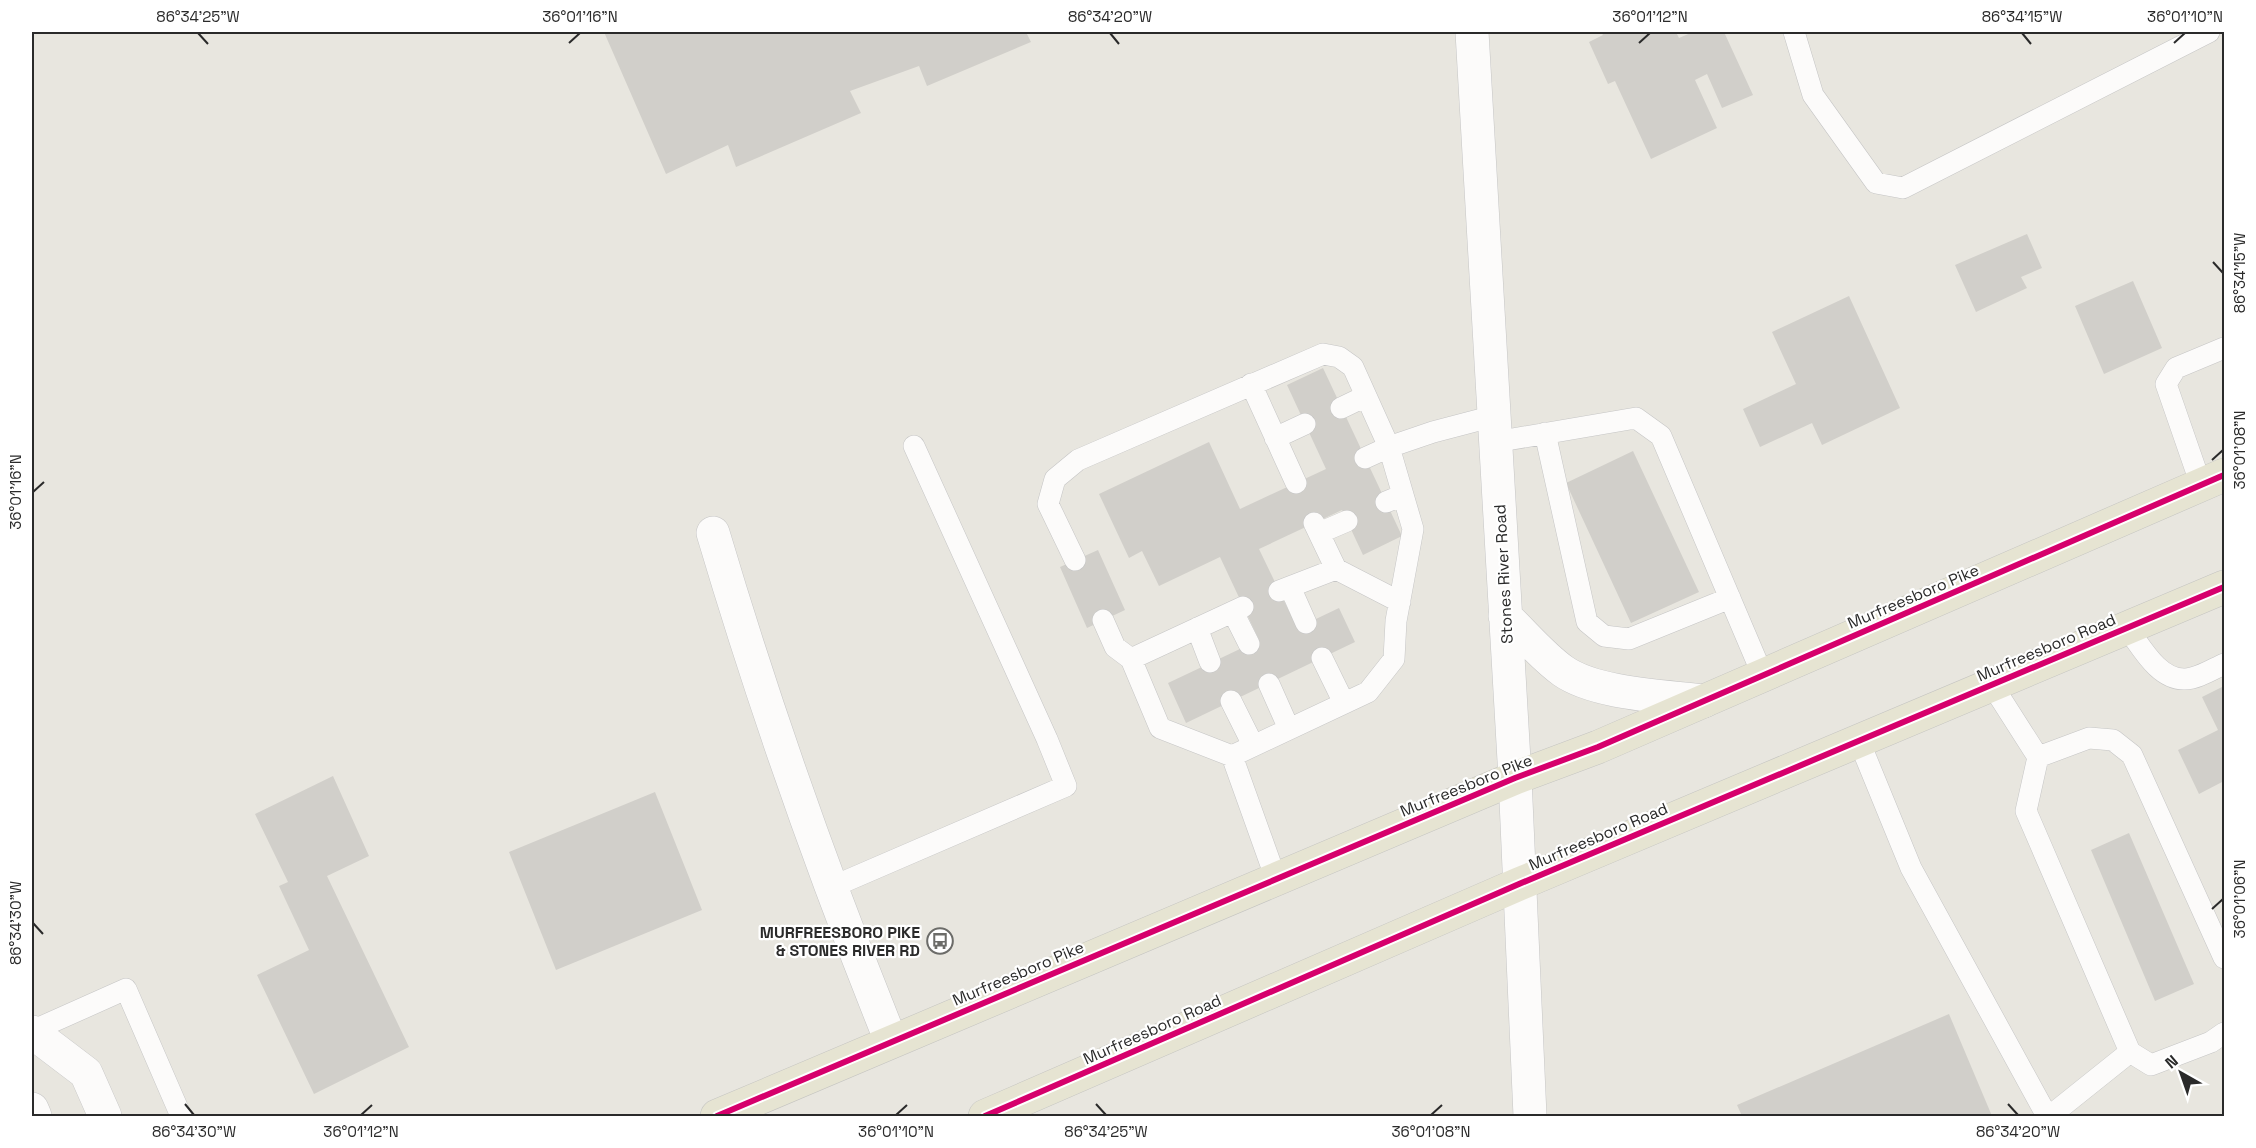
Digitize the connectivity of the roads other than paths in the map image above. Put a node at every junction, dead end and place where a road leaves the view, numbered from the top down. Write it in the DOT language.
graph roads {
  1 [pos="1456,32"];
  2 [pos="1472,32"];
  3 [pos="1794,32"];
  4 [pos="2209,32"];
  5 [pos="1474,65"];
  6 [pos="2224,348"];
  7 [pos="1251,384"];
  8 [pos="1366,396"];
  9 [pos="1341,408"];
  10 [pos="1305,424"];
  11 [pos="1495,429"];
  12 [pos="1545,433"];
  13 [pos="1275,438"];
  14 [pos="914,446"];
  15 [pos="1389,447"];
  16 [pos="1365,458"];
  17 [pos="2213,480"];
  18 [pos="1296,483"];
  19 [pos="1347,521"];
  20 [pos="713,533"];
  21 [pos="1075,560"];
  22 [pos="1335,568"];
  23 [pos="2224,587"];
  24 [pos="1730,598"];
  25 [pos="1400,602"];
  26 [pos="1505,616"];
  27 [pos="1103,620"];
  28 [pos="1306,623"];
  29 [pos="1197,628"];
  30 [pos="2127,628"];
  31 [pos="1249,644"];
  32 [pos="1322,658"];
  33 [pos="1131,659"];
  34 [pos="1210,662"];
  35 [pos="2224,664"];
  36 [pos="1763,676"];
  37 [pos="1269,684"];
  38 [pos="1992,685"];
  39 [pos="1231,701"];
  40 [pos="1704,701"];
  41 [pos="1344,703"];
  42 [pos="1289,729"];
  43 [pos="1859,741"];
  44 [pos="1253,745"];
  45 [pos="1232,756"];
  46 [pos="2038,757"];
  47 [pos="1515,778"];
  48 [pos="1276,879"];
  49 [pos="1519,884"];
  50 [pos="832,886"];
  51 [pos="2224,958"];
  52 [pos="32,1031"];
  53 [pos="2224,1033"];
  54 [pos="891,1041"];
  55 [pos="2130,1052"];
  56 [pos="32,1109"];
  57 [pos="35,1116"];
  58 [pos="105,1116"];
  59 [pos="181,1116"];
  60 [pos="717,1116"];
  61 [pos="985,1116"];
  62 [pos="1530,1116"];
  63 [pos="2049,1116"];
  1 -- 5 [label="street"];
  2 -- 5 [label="street, Stones River Road"];
  3 -- 4 [label="lane"];
  5 -- 11 [label="street, Stones River Road"];
  6 -- 17 [label="lane"];
  7 -- 8 [label="lane"];
  7 -- 13 [label="lane"];
  7 -- 21 [label="lane"];
  8 -- 9 [label="lane"];
  8 -- 15 [label="lane"];
  10 -- 13 [label="lane"];
  11 -- 12 [label="lane"];
  11 -- 15 [label="lane"];
  11 -- 26 [label="street, Stones River Road"];
  12 -- 24 [label="lane"];
  12 -- 24 [label="lane"];
  13 -- 18 [label="lane"];
  14 -- 50 [label="lane"];
  15 -- 16 [label="lane"];
  15 -- 25 [label="lane"];
  17 -- 36 [label="main road, Murfreesboro Pike"];
  19 -- 22 [label="lane"];
  20 -- 50 [label="street"];
  22 -- 25 [label="lane"];
  22 -- 28 [label="lane"];
  23 -- 30 [label="main road, Murfreesboro Road"];
  24 -- 36 [label="lane"];
  25 -- 41 [label="lane"];
  26 -- 40 [label="street"];
  26 -- 47 [label="street, Stones River Road"];
  27 -- 33 [label="lane"];
  29 -- 31 [label="lane"];
  29 -- 33 [label="lane"];
  29 -- 34 [label="lane"];
  30 -- 35 [label="lane"];
  30 -- 38 [label="main road, Murfreesboro Road"];
  32 -- 41 [label="lane"];
  33 -- 45 [label="lane"];
  36 -- 40 [label="main road, Murfreesboro Pike"];
  37 -- 42 [label="lane"];
  38 -- 43 [label="main road, Murfreesboro Road"];
  38 -- 46 [label="lane"];
  39 -- 44 [label="lane"];
  40 -- 47 [label="main road, Murfreesboro Pike"];
  41 -- 42 [label="lane"];
  42 -- 44 [label="lane"];
  43 -- 49 [label="main road, Murfreesboro Road"];
  43 -- 63 [label="lane"];
  44 -- 45 [label="lane"];
  45 -- 48 [label="lane"];
  46 -- 51 [label="lane"];
  46 -- 55 [label="lane"];
  47 -- 48 [label="main road, Murfreesboro Pike"];
  47 -- 49 [label="street, Stones River Road"];
  48 -- 54 [label="main road, Murfreesboro Pike"];
  49 -- 61 [label="main road, Murfreesboro Road"];
  49 -- 62 [label="street, Stones River Road"];
  50 -- 54 [label="street"];
  52 -- 58 [label="street"];
  52 -- 59 [label="lane"];
  53 -- 55 [label="lane"];
  54 -- 60 [label="main road, Murfreesboro Pike"];
  55 -- 63 [label="lane"];
  56 -- 57 [label="street"];
}
